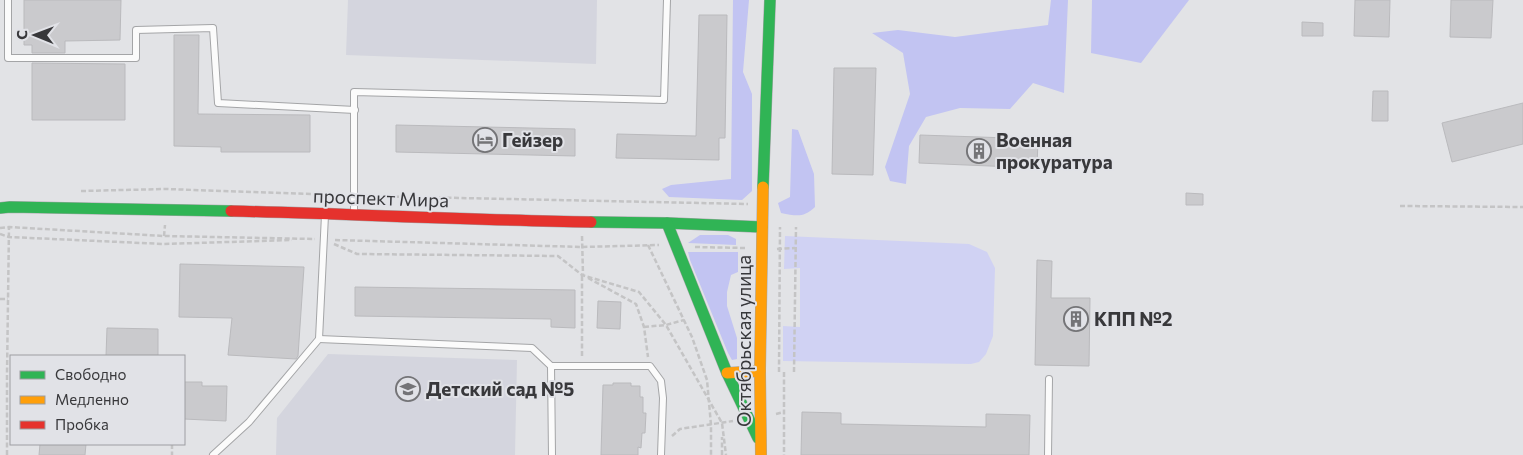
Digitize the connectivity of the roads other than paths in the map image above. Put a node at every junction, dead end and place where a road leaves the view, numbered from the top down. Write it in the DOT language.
graph roads {
  1 [pos="8,0"];
  2 [pos="667,0"];
  3 [pos="770,0"];
  4 [pos="355,110"];
  5 [pos="0,208"];
  6 [pos="325,213"];
  7 [pos="354,214"];
  8 [pos="667,223"];
  9 [pos="762,227"];
  10 [pos="320,339"];
  11 [pos="551,366"];
  12 [pos="760,371"];
  13 [pos="727,373"];
  14 [pos="1049,379"];
  15 [pos="755,417"];
  16 [pos="761,450"];
  17 [pos="213,455"];
  18 [pos="552,455"];
  19 [pos="661,455"];
  20 [pos="1048,455"];
  1 -- 4 [label="lane"];
  2 -- 4 [label="lane"];
  3 -- 9 [label="street, Октябрьская улица"];
  4 -- 7 [label="lane"];
  5 -- 6 [label="street, проспект Мира"];
  6 -- 7 [label="street, проспект Мира"];
  6 -- 10 [label="lane"];
  7 -- 8 [label="street, проспект Мира"];
  8 -- 9 [label="street, проспект Мира"];
  8 -- 13 [label="street"];
  9 -- 12 [label="street, Октябрьская улица"];
  10 -- 11 [label="lane"];
  10 -- 17 [label="lane"];
  11 -- 18 [label="lane"];
  11 -- 19 [label="lane"];
  12 -- 13 [label="street"];
  12 -- 15 [label="street, Октябрьская улица"];
  13 -- 15 [label="street"];
  14 -- 20 [label="lane"];
  15 -- 16 [label="street, Октябрьская улица"];
}
